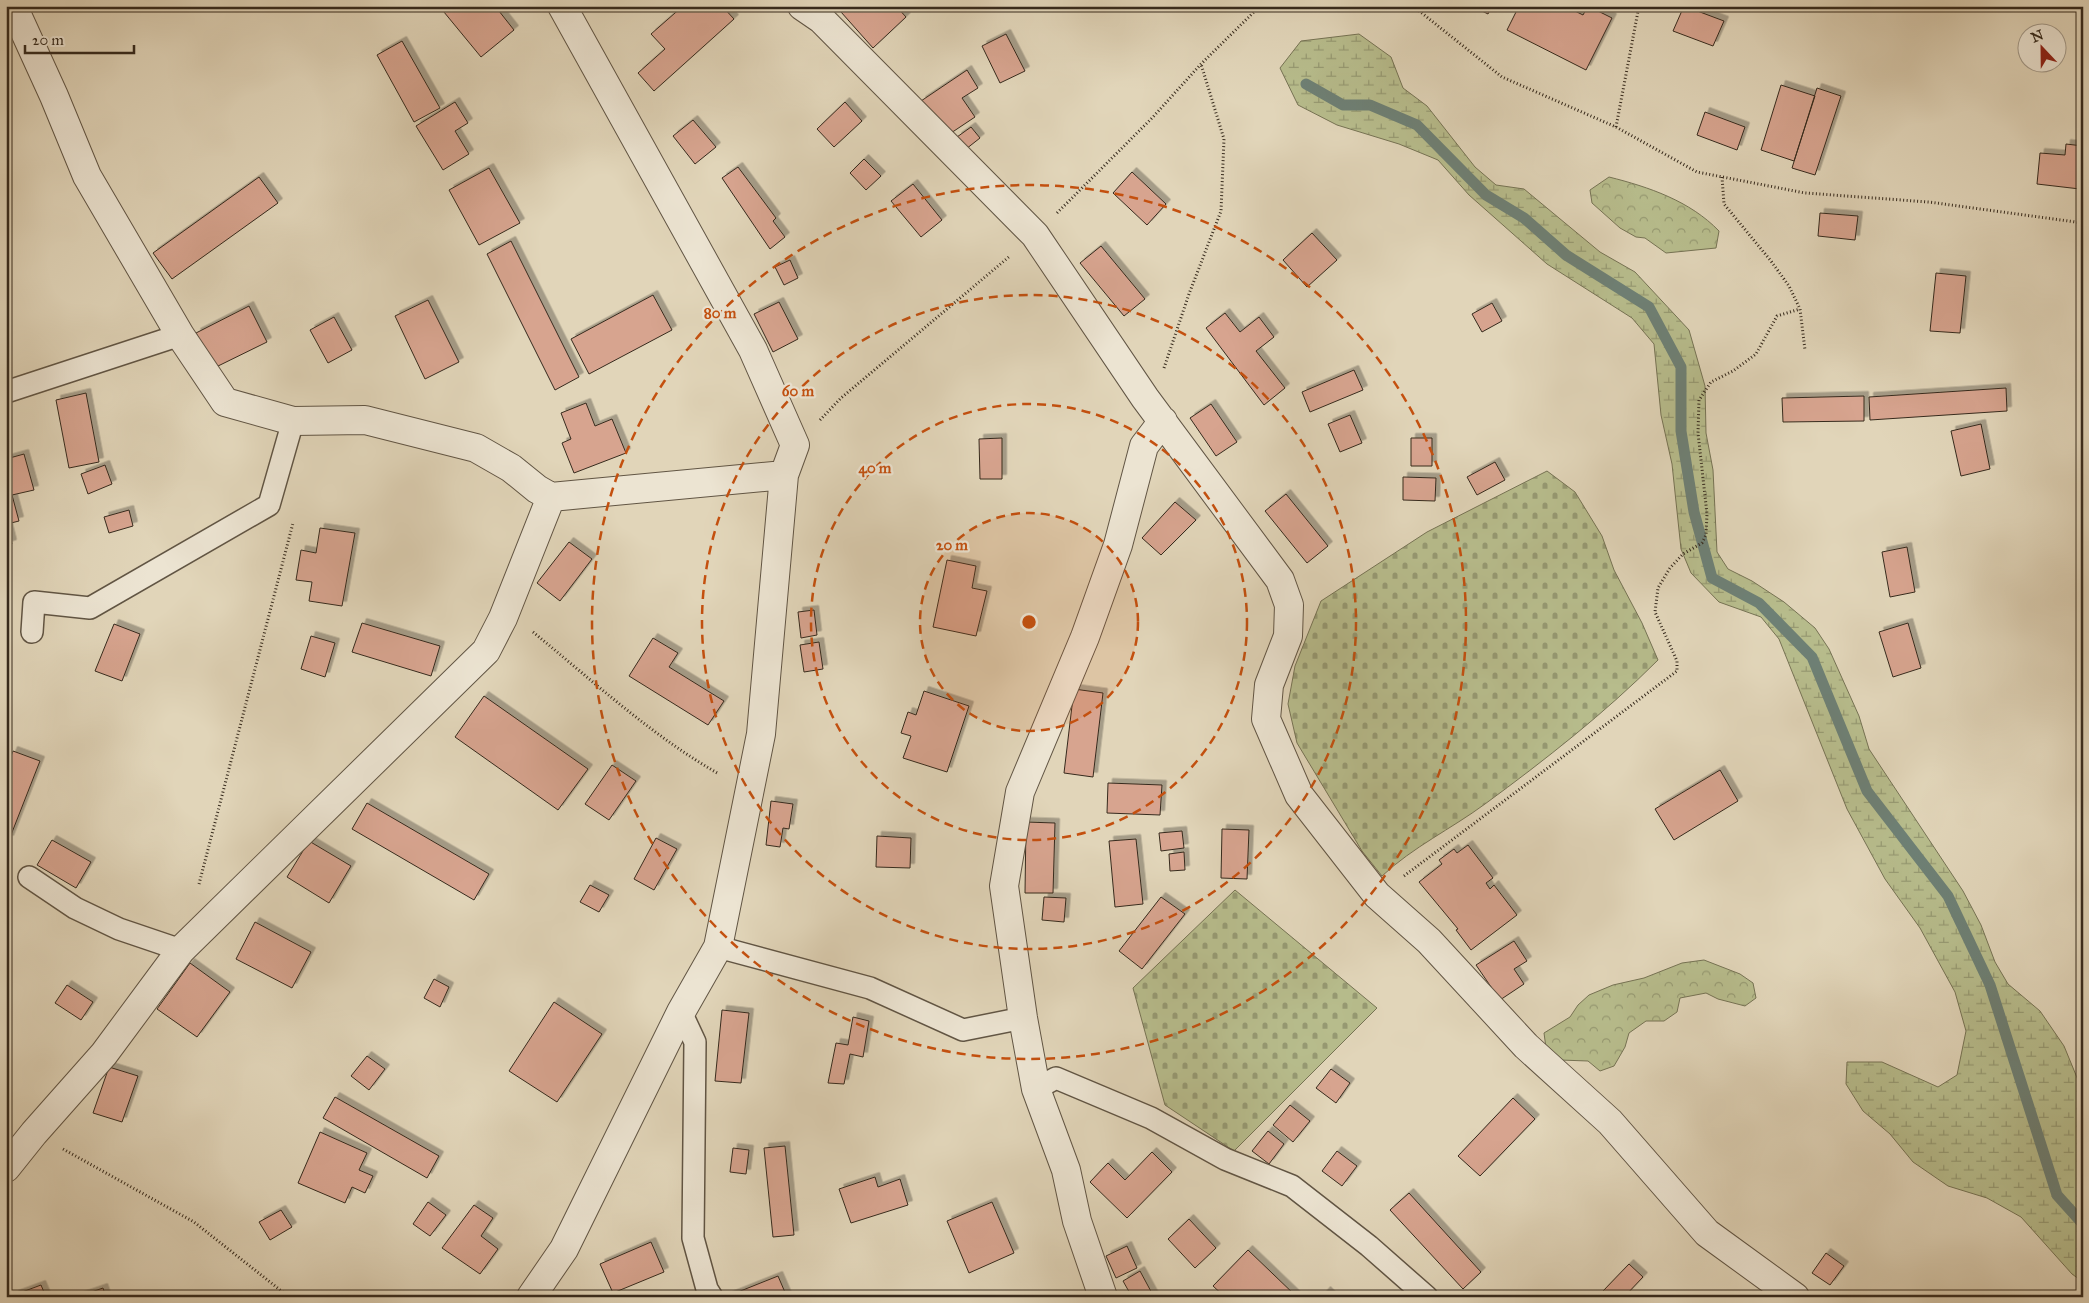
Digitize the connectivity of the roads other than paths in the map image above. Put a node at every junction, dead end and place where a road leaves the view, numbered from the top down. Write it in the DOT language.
graph roads {
  1 [pos="13,6"];
  2 [pos="562,6"];
  3 [pos="802,6"];
  4 [pos="180,335"];
  5 [pos="6,392"];
  6 [pos="293,420"];
  7 [pos="1163,421"];
  8 [pos="784,475"];
  9 [pos="551,496"];
  10 [pos="32,632"];
  11 [pos="30,877"];
  12 [pos="718,947"];
  13 [pos="181,950"];
  14 [pos="681,1012"];
  15 [pos="1022,1018"];
  16 [pos="1036,1088"];
  17 [pos="6,1168"];
  18 [pos="531,1297"];
  19 [pos="712,1297"];
  20 [pos="1103,1297"];
  21 [pos="1427,1297"];
  22 [pos="1795,1297"];
  1 -- 4 [label="street"];
  2 -- 8 [label="street"];
  3 -- 7 [label="street"];
  4 -- 5 [label="lane"];
  4 -- 6 [label="street"];
  6 -- 9 [label="street"];
  6 -- 10 [label="lane"];
  7 -- 15 [label="street"];
  7 -- 22 [label="street"];
  8 -- 9 [label="street"];
  8 -- 12 [label="street"];
  9 -- 13 [label="street"];
  11 -- 13 [label="lane"];
  12 -- 14 [label="street"];
  12 -- 15 [label="lane"];
  13 -- 17 [label="street"];
  14 -- 18 [label="street"];
  14 -- 19 [label="lane"];
  15 -- 16 [label="street"];
  16 -- 20 [label="street"];
  16 -- 21 [label="lane"];
}
